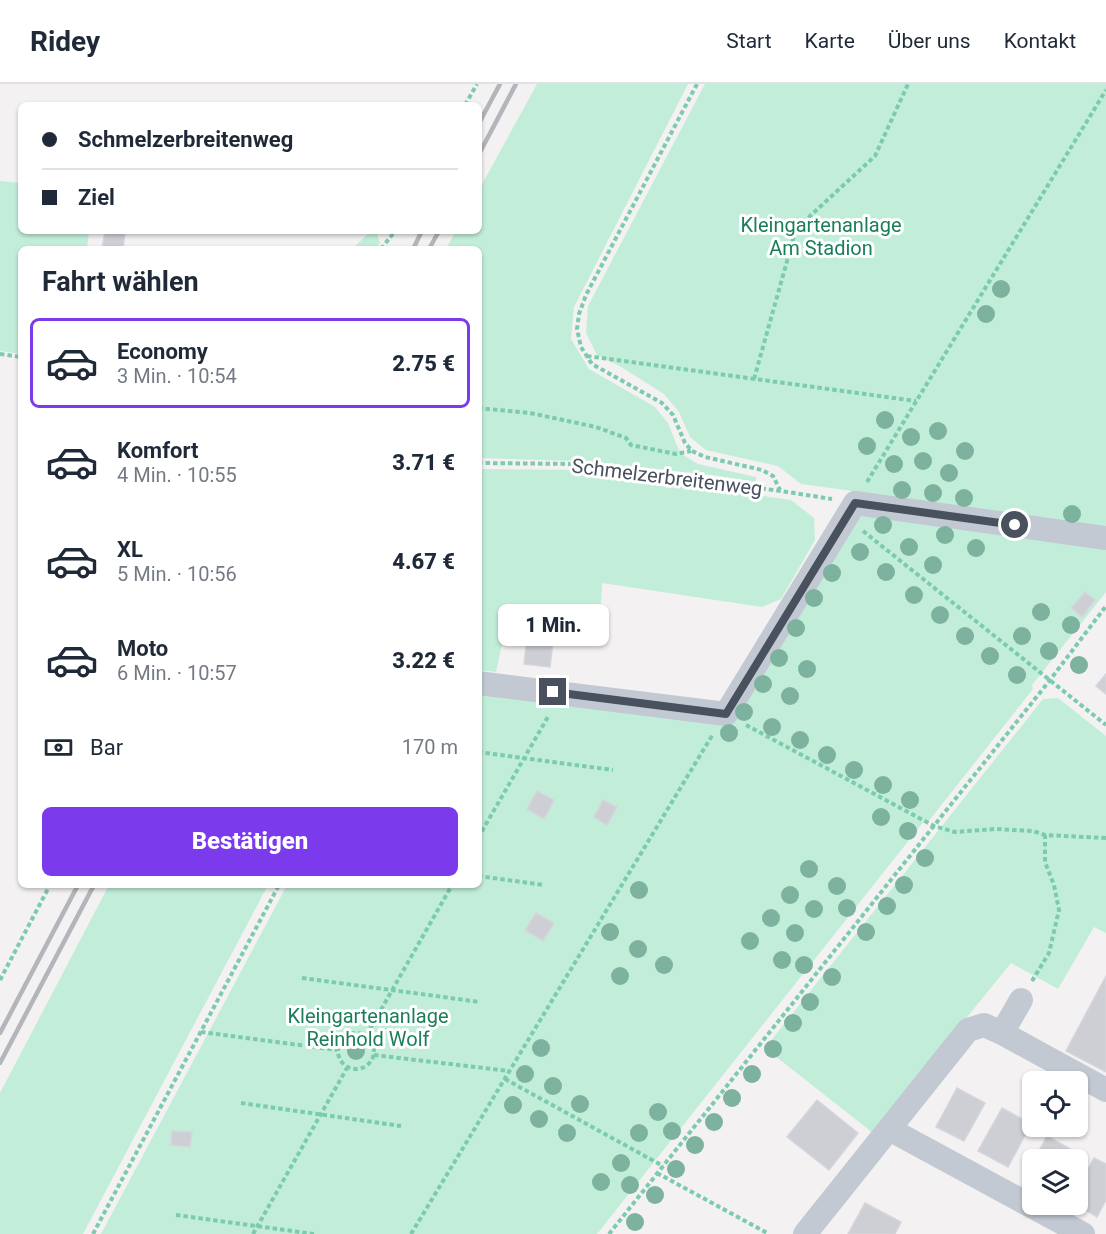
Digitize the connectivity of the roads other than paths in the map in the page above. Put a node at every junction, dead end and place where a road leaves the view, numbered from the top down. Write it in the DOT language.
graph roads {
  1 [pos="1106,538"];
  2 [pos="482,683"];
  3 [pos="1021,1000"];
  4 [pos="1002,1033"];
  5 [pos="1106,1090"];
  6 [pos="889,1129"];
  7 [pos="805,1234"];
  8 [pos="1083,1234"];
  1 -- 2 [label="street"];
  3 -- 4 [label="street"];
  4 -- 5 [label="street"];
  4 -- 6 [label="street"];
  6 -- 7 [label="street"];
  6 -- 8 [label="street"];
}
